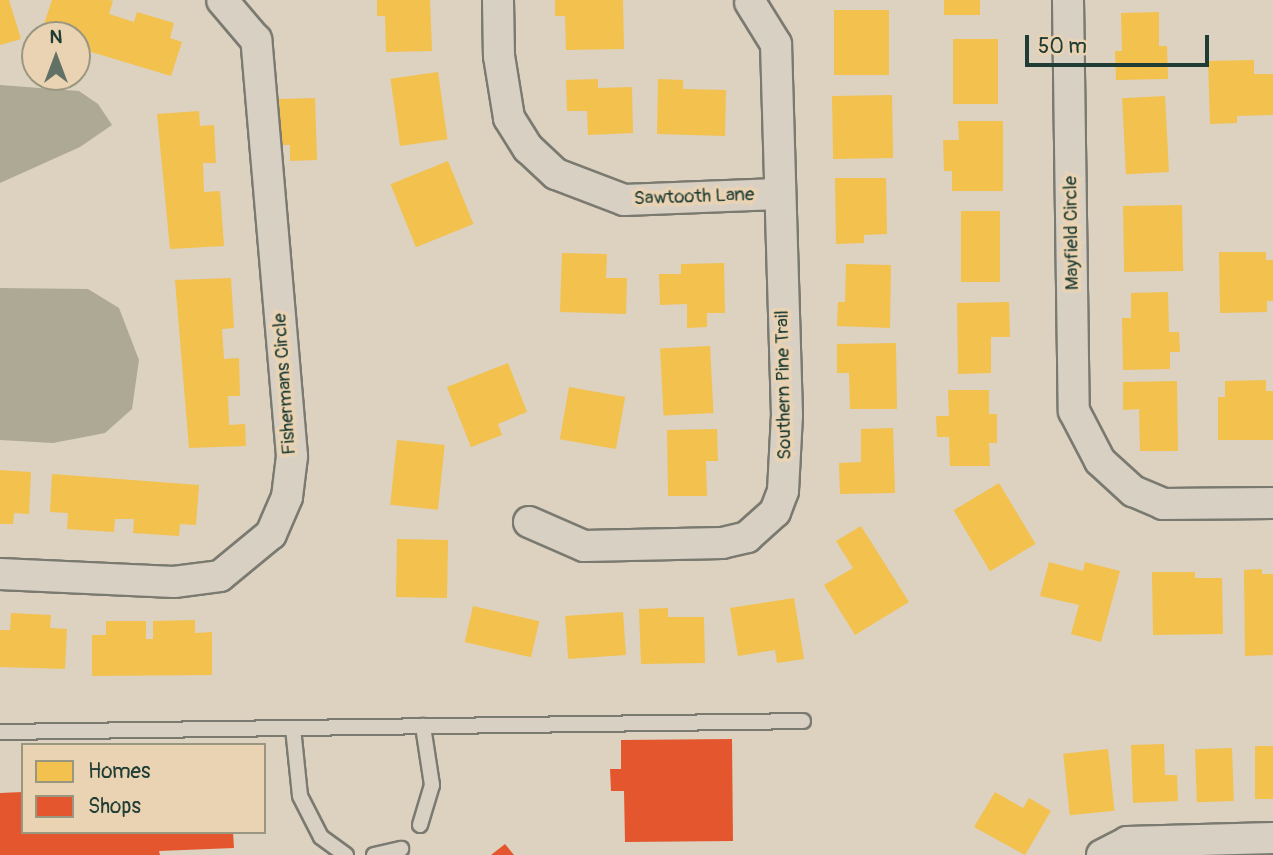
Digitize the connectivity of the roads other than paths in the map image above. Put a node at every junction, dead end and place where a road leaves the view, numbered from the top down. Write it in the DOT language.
graph roads {
  1 [pos="222,0"];
  2 [pos="498,0"];
  3 [pos="1068,0"];
  4 [pos="750,2"];
  5 [pos="778,194"];
  6 [pos="1273,503"];
  7 [pos="529,522"];
  8 [pos="0,574"];
  9 [pos="803,721"];
  10 [pos="423,726"];
  11 [pos="293,728"];
  12 [pos="0,732"];
  13 [pos="419,825"];
  14 [pos="1273,838"];
  15 [pos="401,849"];
  16 [pos="346,855"];
  17 [pos="374,855"];
  18 [pos="1102,855"];
  1 -- 8 [label="street, Fishermans Circle"];
  2 -- 5 [label="street, Sawtooth Lane"];
  3 -- 6 [label="street, Mayfield Circle"];
  4 -- 5 [label="street, Southern Pine Trail"];
  5 -- 7 [label="street, Southern Pine Trail"];
  9 -- 10 [label="lane"];
  10 -- 11 [label="lane"];
  10 -- 13 [label="lane"];
  11 -- 12 [label="lane"];
  11 -- 16 [label="lane"];
  14 -- 18 [label="street"];
  15 -- 17 [label="lane"];
}
